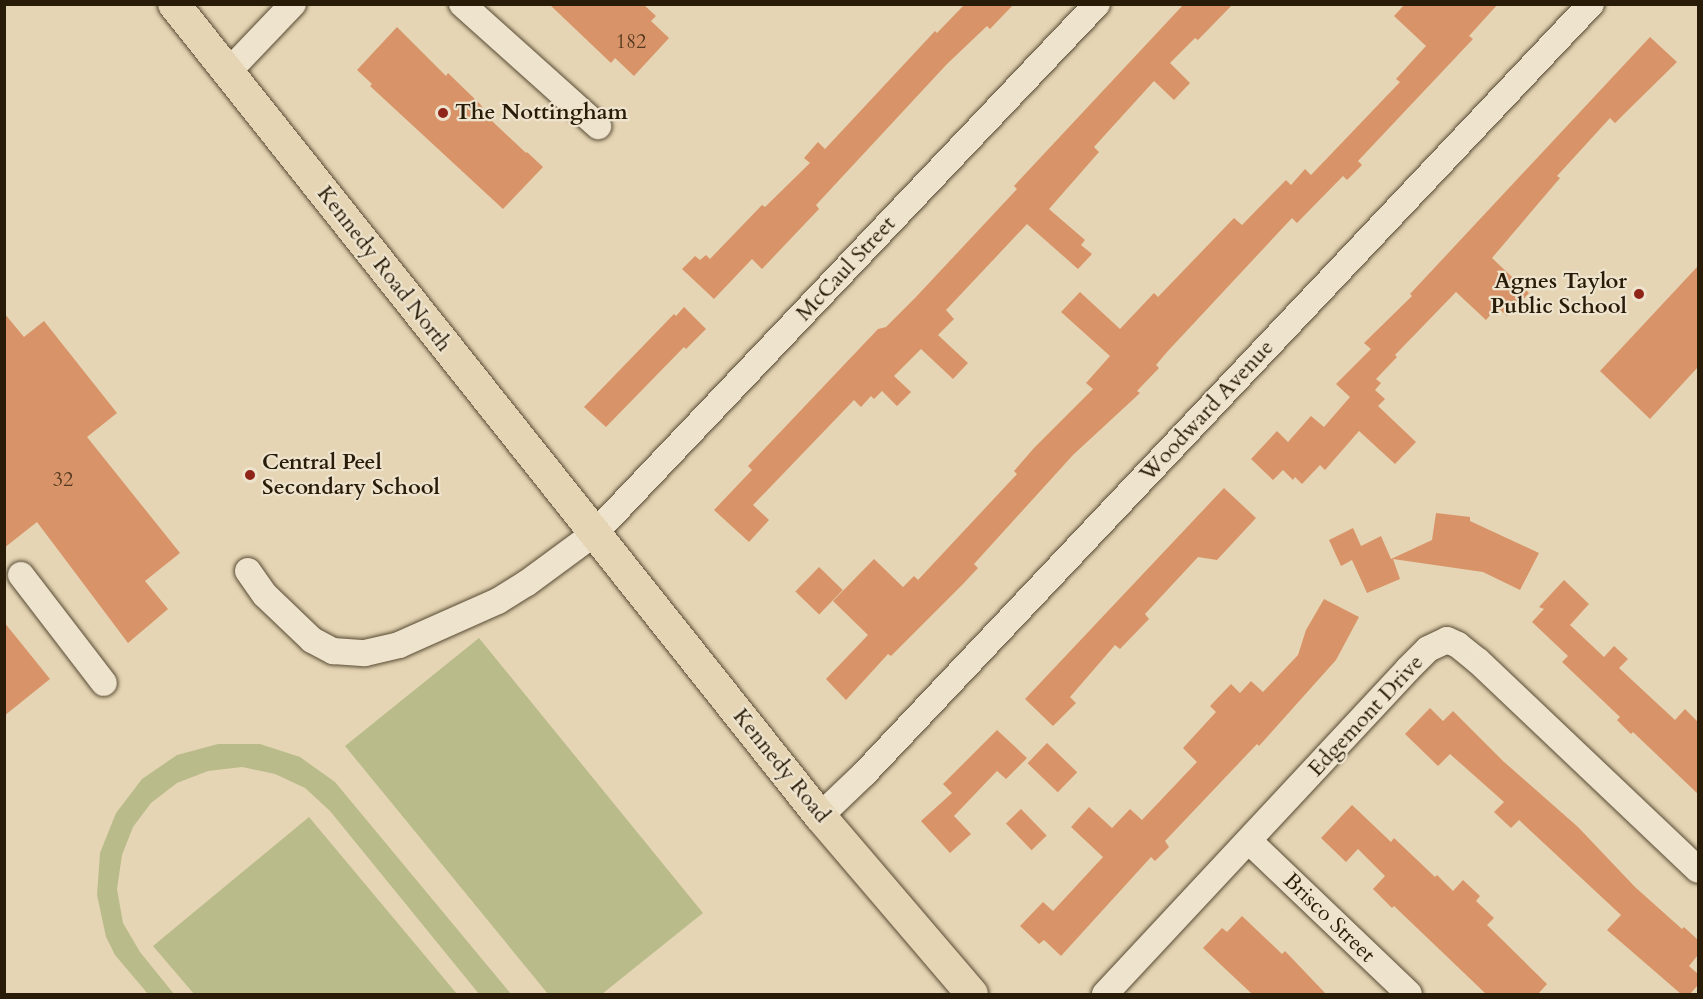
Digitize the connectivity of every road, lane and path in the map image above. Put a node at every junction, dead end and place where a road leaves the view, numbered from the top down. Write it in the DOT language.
graph roads {
  1 [pos="174,4"];
  2 [pos="293,4"];
  3 [pos="462,4"];
  4 [pos="1097,4"];
  5 [pos="1591,4"];
  6 [pos="228,72"];
  7 [pos="598,126"];
  8 [pos="595,533"];
  9 [pos="248,571"];
  10 [pos="21,575"];
  11 [pos="104,683"];
  12 [pos="820,816"];
  13 [pos="1249,842"];
  14 [pos="1698,870"];
  15 [pos="972,994"];
  16 [pos="1105,994"];
  17 [pos="1409,994"];
  1 -- 6 [label="main road, Kennedy Road North"];
  2 -- 6 [label="street"];
  3 -- 7 [label="street"];
  4 -- 8 [label="street, McCaul Street"];
  5 -- 12 [label="street, Woodward Avenue"];
  6 -- 8 [label="main road, Kennedy Road North"];
  8 -- 9 [label="street, McCaul Street"];
  8 -- 12 [label="main road, Kennedy Road"];
  10 -- 11 [label="street"];
  12 -- 15 [label="main road, Kennedy Road"];
  13 -- 14 [label="street, Edgemont Drive"];
  13 -- 16 [label="street, Edgemont Drive"];
  13 -- 17 [label="street, Brisco Street"];
}
